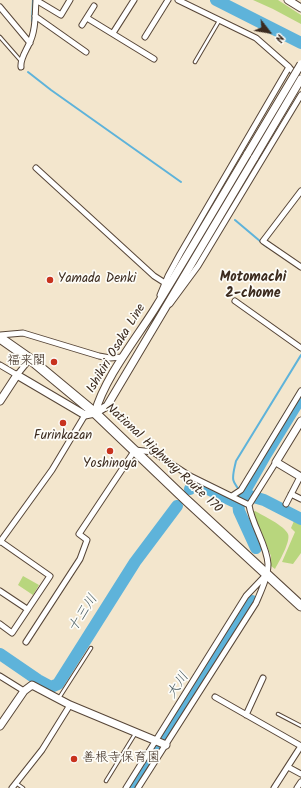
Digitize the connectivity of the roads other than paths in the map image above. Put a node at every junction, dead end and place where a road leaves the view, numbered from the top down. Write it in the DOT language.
graph roads {
  1 [pos="36,0"];
  2 [pos="70,0"];
  3 [pos="134,0"];
  4 [pos="167,0"];
  5 [pos="178,0"];
  6 [pos="288,0"];
  7 [pos="94,6"];
  8 [pos="0,7"];
  9 [pos="301,8"];
  10 [pos="35,16"];
  11 [pos="87,18"];
  12 [pos="220,20"];
  13 [pos="82,25"];
  14 [pos="113,34"];
  15 [pos="0,37"];
  16 [pos="145,37"];
  17 [pos="30,43"];
  18 [pos="86,52"];
  19 [pos="154,59"];
  20 [pos="21,61"];
  21 [pos="195,62"];
  22 [pos="301,64"];
  23 [pos="21,67"];
  24 [pos="289,67"];
  25 [pos="301,79"];
  26 [pos="301,95"];
  27 [pos="252,155"];
  28 [pos="36,168"];
  29 [pos="301,191"];
  30 [pos="301,267"];
  31 [pos="165,283"];
  32 [pos="235,301"];
  33 [pos="154,309"];
  34 [pos="162,314"];
  35 [pos="0,337"];
  36 [pos="301,348"];
  37 [pos="123,357"];
  38 [pos="30,360"];
  39 [pos="0,365"];
  40 [pos="17,375"];
  41 [pos="301,391"];
  42 [pos="0,401"];
  43 [pos="95,413"];
  44 [pos="85,415"];
  45 [pos="301,421"];
  46 [pos="134,450"];
  47 [pos="276,462"];
  48 [pos="300,477"];
  49 [pos="291,494"];
  50 [pos="234,497"];
  51 [pos="301,499"];
  52 [pos="248,504"];
  53 [pos="286,504"];
  54 [pos="0,542"];
  55 [pos="267,574"];
  56 [pos="0,591"];
  57 [pos="301,606"];
  58 [pos="27,609"];
  59 [pos="0,624"];
  60 [pos="26,642"];
  61 [pos="91,648"];
  62 [pos="0,676"];
  63 [pos="263,678"];
  64 [pos="24,692"];
  65 [pos="215,696"];
  66 [pos="59,699"];
  67 [pos="70,705"];
  68 [pos="278,714"];
  69 [pos="3,715"];
  70 [pos="246,715"];
  71 [pos="0,726"];
  72 [pos="301,726"];
  73 [pos="136,733"];
  74 [pos="155,740"];
  75 [pos="166,745"];
  76 [pos="301,746"];
  77 [pos="288,767"];
  78 [pos="301,774"];
  79 [pos="106,781"];
  80 [pos="301,782"];
  81 [pos="16,783"];
  82 [pos="141,786"];
  83 [pos="12,788"];
  84 [pos="23,788"];
  85 [pos="126,788"];
  86 [pos="274,788"];
  87 [pos="297,788"];
  1 -- 2 [label="street"];
  1 -- 10 [label="street"];
  3 -- 14 [label="street"];
  4 -- 16 [label="street"];
  5 -- 12 [label="street"];
  6 -- 9 [label="main road"];
  7 -- 11 [label="street"];
  8 -- 17 [label="street"];
  10 -- 17 [label="street"];
  10 -- 18 [label="street"];
  11 -- 13 [label="street"];
  11 -- 14 [label="street"];
  12 -- 21 [label="lane"];
  12 -- 24 [label="street"];
  14 -- 19 [label="street"];
  15 -- 20 [label="lane"];
  17 -- 20 [label="street"];
  20 -- 23 [label="street"];
  22 -- 27 [label="main road, Ishikiri Osaka Line, bridge"];
  24 -- 25 [label="street"];
  24 -- 31 [label="street"];
  25 -- 27 [label="main road, Ishikiri Osaka Line, bridge"];
  26 -- 34 [label="street"];
  27 -- 33 [label="main road, Ishikiri Osaka Line"];
  27 -- 34 [label="main road, Ishikiri Osaka Line"];
  28 -- 31 [label="street"];
  29 -- 30 [label="street"];
  31 -- 33 [label="street"];
  32 -- 36 [label="street"];
  33 -- 37 [label="main road, Ishikiri Osaka Line"];
  34 -- 43 [label="main road, Ishikiri Osaka Line"];
  35 -- 37 [label="street"];
  35 -- 38 [label="highway, National Highway Route 170"];
  37 -- 43 [label="main road, Ishikiri Osaka Line"];
  38 -- 40 [label="street"];
  38 -- 43 [label="highway, National Highway Route 170"];
  39 -- 40 [label="street"];
  40 -- 42 [label="main road"];
  40 -- 44 [label="main road"];
  41 -- 50 [label="street"];
  43 -- 44 [label="main road"];
  43 -- 46 [label="highway, National Highway Route 170"];
  44 -- 54 [label="street"];
  45 -- 47 [label="main road"];
  46 -- 50 [label="street"];
  46 -- 55 [label="highway, National Highway Route 170"];
  46 -- 60 [label="street"];
  47 -- 48 [label="main road"];
  47 -- 52 [label="street"];
  48 -- 49 [label="street"];
  49 -- 51 [label="street"];
  49 -- 53 [label="street"];
  50 -- 52 [label="street"];
  52 -- 55 [label="street"];
  54 -- 58 [label="street"];
  55 -- 57 [label="highway, National Highway Route 170"];
  55 -- 74 [label="street"];
  55 -- 75 [label="street"];
  56 -- 58 [label="street"];
  58 -- 59 [label="street"];
  61 -- 66 [label="lane"];
  62 -- 64 [label="street"];
  63 -- 70 [label="street"];
  64 -- 66 [label="main road"];
  64 -- 69 [label="main road"];
  65 -- 70 [label="street"];
  66 -- 67 [label="main road"];
  67 -- 73 [label="main road"];
  67 -- 81 [label="street"];
  68 -- 72 [label="lane"];
  69 -- 71 [label="main road"];
  70 -- 76 [label="street"];
  73 -- 74 [label="main road"];
  73 -- 79 [label="lane"];
  74 -- 75 [label="main road"];
  74 -- 85 [label="street"];
  75 -- 82 [label="street"];
  76 -- 77 [label="street"];
  77 -- 78 [label="street"];
  77 -- 86 [label="street"];
  80 -- 87 [label="street"];
  81 -- 83 [label="street"];
  81 -- 84 [label="lane"];
}
